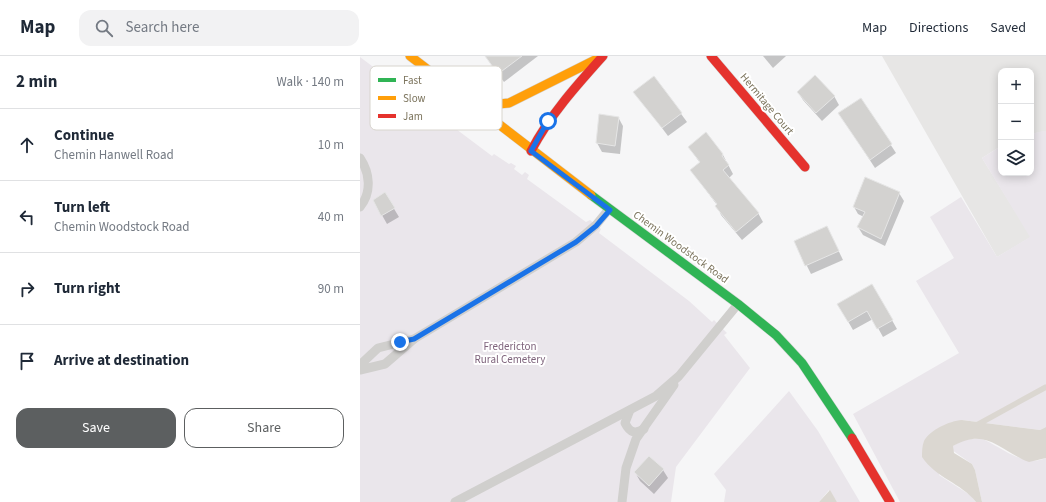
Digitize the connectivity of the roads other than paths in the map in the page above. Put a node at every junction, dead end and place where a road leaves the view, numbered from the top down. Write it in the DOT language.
graph roads {
  1 [pos="410,56"];
  2 [pos="711,56"];
  3 [pos="602,57"];
  4 [pos="423,66"];
  5 [pos="502,104"];
  6 [pos="502,128"];
  7 [pos="531,151"];
  8 [pos="360,158"];
  9 [pos="805,167"];
  10 [pos="360,207"];
  11 [pos="610,210"];
  12 [pos="738,304"];
  13 [pos="414,339"];
  14 [pos="360,365"];
  15 [pos="360,370"];
  16 [pos="679,376"];
  17 [pos="630,410"];
  18 [pos="644,429"];
  19 [pos="455,502"];
  20 [pos="622,502"];
  21 [pos="890,502"];
  1 -- 4 [label="main road, Chemin Woodstock Road"];
  2 -- 9 [label="main road, Hermitage Court"];
  3 -- 5 [label="main road"];
  3 -- 7 [label="main road"];
  6 -- 7 [label="main road, Chemin Woodstock Road"];
  7 -- 11 [label="main road, Chemin Woodstock Road"];
  8 -- 10 [label="lane"];
  11 -- 12 [label="main road, Chemin Woodstock Road"];
  11 -- 13 [label="lane"];
  12 -- 16 [label="lane"];
  12 -- 21 [label="main road, Chemin Woodstock Road"];
  13 -- 14 [label="lane"];
  13 -- 15 [label="lane"];
  16 -- 17 [label="lane"];
  16 -- 18 [label="lane"];
  17 -- 18 [label="lane"];
  17 -- 19 [label="lane"];
  18 -- 20 [label="lane"];
}
